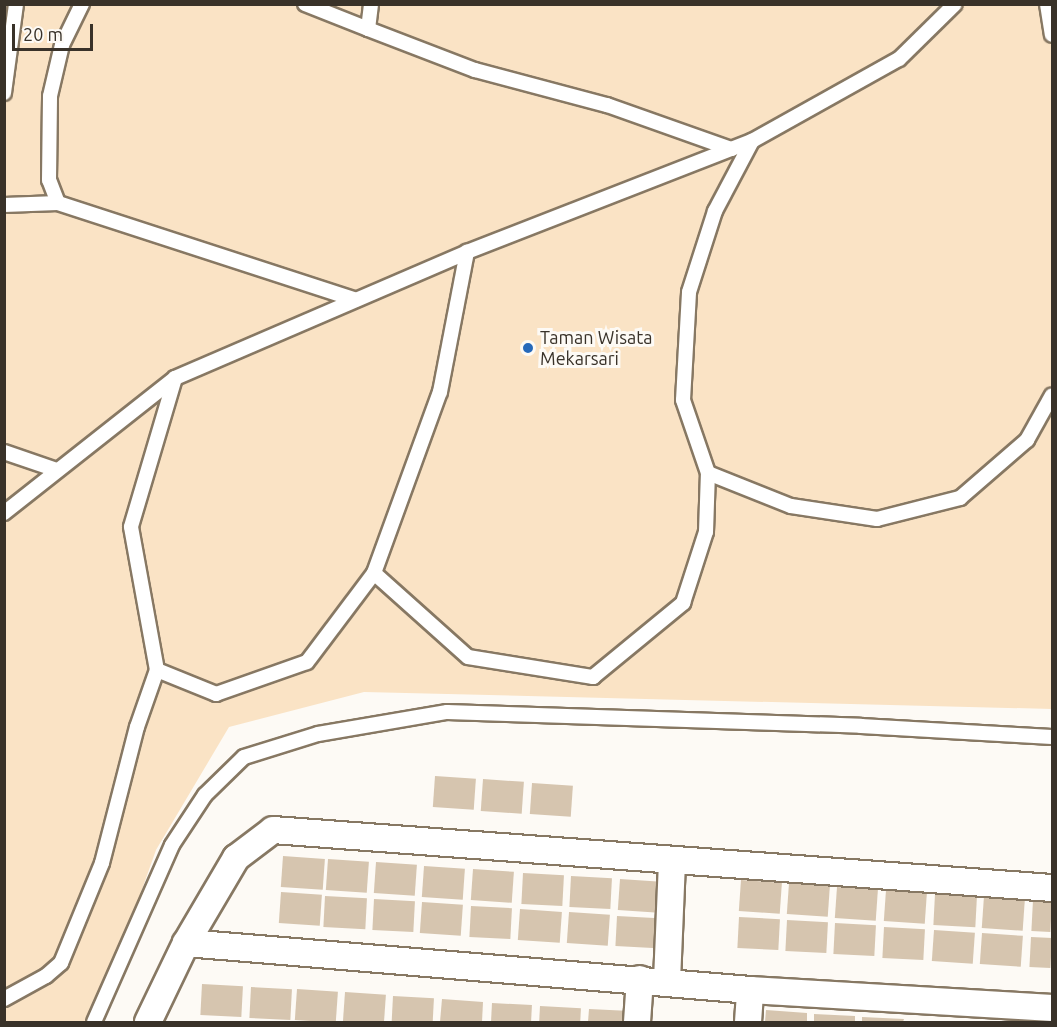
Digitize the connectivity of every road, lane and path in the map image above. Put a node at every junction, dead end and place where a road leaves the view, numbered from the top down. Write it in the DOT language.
graph roads {
  1 [pos="16,4"];
  2 [pos="82,4"];
  3 [pos="305,4"];
  4 [pos="371,4"];
  5 [pos="955,4"];
  6 [pos="1047,4"];
  7 [pos="368,28"];
  8 [pos="1053,34"];
  9 [pos="4,93"];
  10 [pos="752,141"];
  11 [pos="731,149"];
  12 [pos="58,202"];
  13 [pos="4,205"];
  14 [pos="467,252"];
  15 [pos="356,300"];
  16 [pos="175,378"];
  17 [pos="1053,395"];
  18 [pos="4,452"];
  19 [pos="57,470"];
  20 [pos="708,473"];
  21 [pos="4,513"];
  22 [pos="374,573"];
  23 [pos="157,670"];
  24 [pos="1053,737"];
  25 [pos="672,860"];
  26 [pos="1053,888"];
  27 [pos="186,944"];
  28 [pos="640,979"];
  29 [pos="667,981"];
  30 [pos="750,990"];
  31 [pos="4,999"];
  32 [pos="1053,1008"];
  33 [pos="94,1023"];
  34 [pos="148,1023"];
  35 [pos="636,1023"];
  36 [pos="748,1023"];
  1 -- 9 [label="lane"];
  2 -- 12 [label="lane"];
  3 -- 7 [label="lane"];
  4 -- 7 [label="lane"];
  5 -- 10 [label="lane"];
  6 -- 8 [label="lane"];
  7 -- 11 [label="lane"];
  10 -- 11 [label="lane"];
  10 -- 20 [label="lane"];
  11 -- 14 [label="lane"];
  12 -- 13 [label="lane"];
  12 -- 15 [label="lane"];
  14 -- 15 [label="lane"];
  14 -- 22 [label="lane"];
  15 -- 16 [label="lane"];
  16 -- 19 [label="lane"];
  16 -- 23 [label="lane"];
  17 -- 20 [label="lane"];
  18 -- 19 [label="lane"];
  19 -- 21 [label="lane"];
  20 -- 22 [label="lane"];
  22 -- 23 [label="lane"];
  23 -- 31 [label="lane"];
  24 -- 33 [label="lane"];
  25 -- 26 [label="street"];
  25 -- 27 [label="street"];
  25 -- 29 [label="street"];
  27 -- 28 [label="street"];
  27 -- 34 [label="street"];
  28 -- 29 [label="street"];
  28 -- 35 [label="street"];
  29 -- 30 [label="street"];
  30 -- 32 [label="street"];
  30 -- 36 [label="street"];
}
